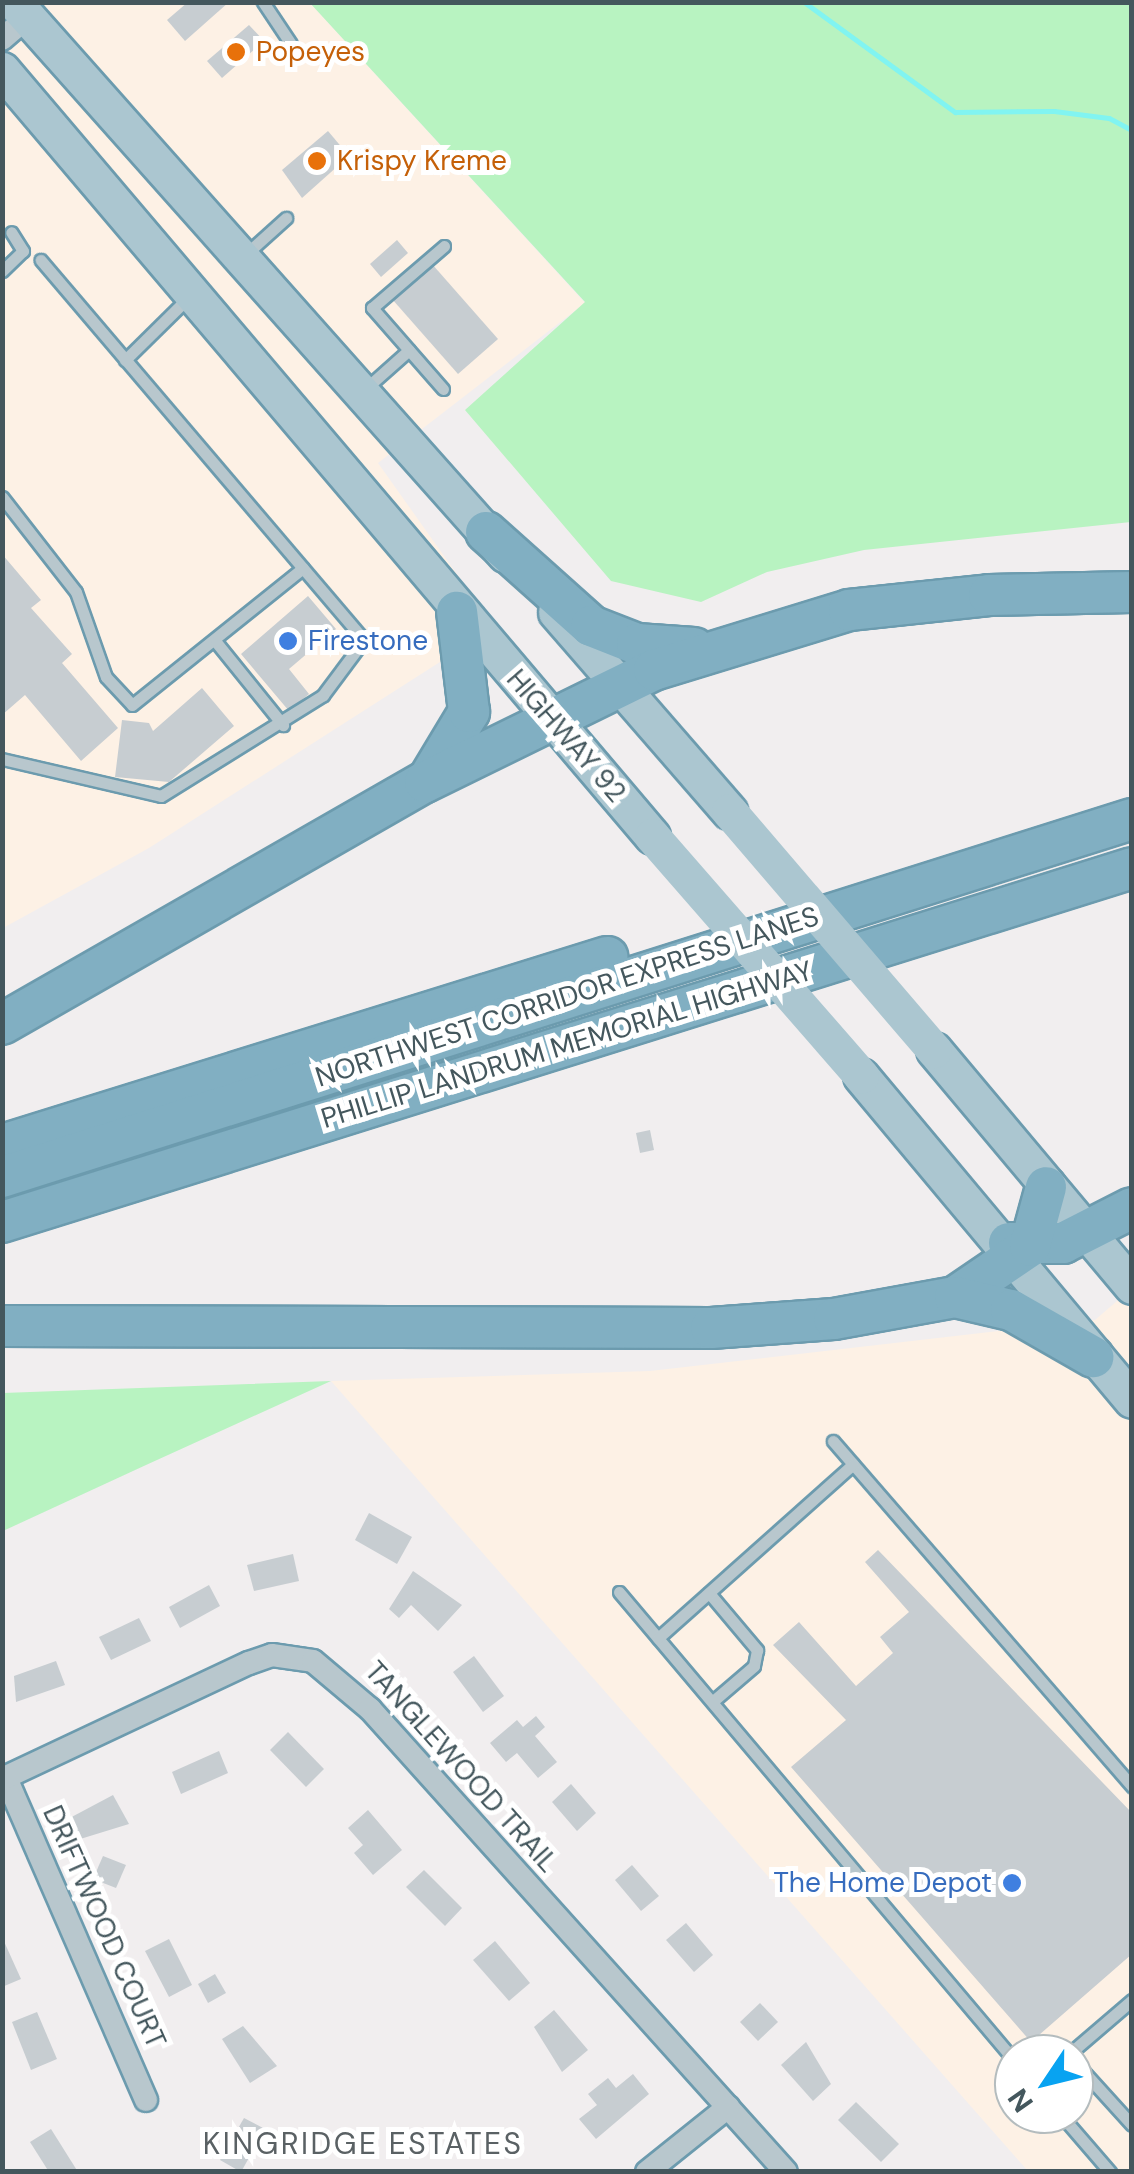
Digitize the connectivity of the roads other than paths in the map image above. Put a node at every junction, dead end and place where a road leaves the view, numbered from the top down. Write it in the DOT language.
graph roads {
  1 [pos="263,2"];
  2 [pos="22,15"];
  3 [pos="291,44"];
  4 [pos="7,80"];
  5 [pos="286,218"];
  6 [pos="11,232"];
  7 [pos="444,246"];
  8 [pos="242,256"];
  9 [pos="40,260"];
  10 [pos="2,271"];
  11 [pos="192,294"];
  12 [pos="409,350"];
  13 [pos="126,360"];
  14 [pos="443,389"];
  15 [pos="362,392"];
  16 [pos="2,497"];
  17 [pos="486,532"];
  18 [pos="304,568"];
  19 [pos="1132,592"];
  20 [pos="458,612"];
  21 [pos="216,642"];
  22 [pos="708,649"];
  23 [pos="622,688"];
  24 [pos="554,721"];
  25 [pos="282,725"];
  26 [pos="2,759"];
  27 [pos="425,782"];
  28 [pos="1132,794"];
  29 [pos="1132,819"];
  30 [pos="1132,868"];
  31 [pos="2,1024"];
  32 [pos="2,1146"];
  33 [pos="2,1177"];
  34 [pos="1046,1186"];
  35 [pos="1132,1208"];
  36 [pos="2,1222"];
  37 [pos="1088,1236"];
  38 [pos="1013,1248"];
  39 [pos="1132,1286"];
  40 [pos="955,1297"];
  41 [pos="2,1326"];
  42 [pos="1092,1357"];
  43 [pos="1132,1400"];
  44 [pos="833,1440"];
  45 [pos="854,1464"];
  46 [pos="620,1592"];
  47 [pos="709,1593"];
  48 [pos="658,1638"];
  49 [pos="712,1702"];
  50 [pos="4,1778"];
  51 [pos="1132,1786"];
  52 [pos="1132,2000"];
  53 [pos="1092,2034"];
  54 [pos="994,2036"];
  55 [pos="1094,2083"];
  56 [pos="146,2100"];
  57 [pos="728,2107"];
  58 [pos="1132,2124"];
  59 [pos="1077,2134"];
  60 [pos="647,2172"];
  61 [pos="786,2172"];
  62 [pos="1110,2172"];
  1 -- 3 [label="lane"];
  2 -- 8 [label="main road"];
  4 -- 11 [label="main road, HIGHWAY 92"];
  5 -- 8 [label="lane"];
  6 -- 10 [label="lane"];
  7 -- 12 [label="lane"];
  8 -- 15 [label="main road"];
  9 -- 13 [label="lane"];
  11 -- 13 [label="lane"];
  11 -- 20 [label="main road, HIGHWAY 92"];
  12 -- 14 [label="lane"];
  12 -- 15 [label="lane"];
  13 -- 18 [label="lane"];
  15 -- 17 [label="main road"];
  16 -- 21 [label="lane"];
  17 -- 22 [label="highway"];
  17 -- 23 [label="main road"];
  18 -- 21 [label="lane"];
  18 -- 25 [label="lane"];
  19 -- 22 [label="highway"];
  20 -- 24 [label="main road, HIGHWAY 92"];
  20 -- 27 [label="highway"];
  21 -- 25 [label="lane"];
  22 -- 23 [label="highway"];
  23 -- 24 [label="highway"];
  23 -- 34 [label="main road, bridge"];
  24 -- 27 [label="highway"];
  24 -- 38 [label="main road, HIGHWAY 92, bridge"];
  25 -- 26 [label="lane"];
  27 -- 31 [label="highway"];
  28 -- 32 [label="highway"];
  29 -- 33 [label="highway, NORTHWEST CORRIDOR EXPRESS LANES"];
  30 -- 36 [label="highway, PHILLIP LANDRUM MEMORIAL HIGHWAY"];
  34 -- 37 [label="main road"];
  34 -- 38 [label="highway"];
  35 -- 37 [label="highway"];
  37 -- 38 [label="highway"];
  37 -- 39 [label="main road"];
  38 -- 40 [label="highway"];
  38 -- 42 [label="main road, HIGHWAY 92"];
  40 -- 41 [label="highway"];
  40 -- 42 [label="highway"];
  42 -- 43 [label="main road, HIGHWAY 92"];
  44 -- 45 [label="lane"];
  45 -- 47 [label="lane"];
  45 -- 51 [label="lane"];
  46 -- 48 [label="lane"];
  47 -- 48 [label="lane"];
  47 -- 49 [label="lane"];
  48 -- 49 [label="lane"];
  49 -- 54 [label="lane"];
  50 -- 56 [label="street, DRIFTWOOD COURT"];
  50 -- 57 [label="street, TANGLEWOOD TRAIL"];
  52 -- 53 [label="lane"];
  55 -- 58 [label="lane"];
  57 -- 60 [label="street"];
  57 -- 61 [label="street, TANGLEWOOD TRAIL"];
  59 -- 62 [label="lane"];
}
